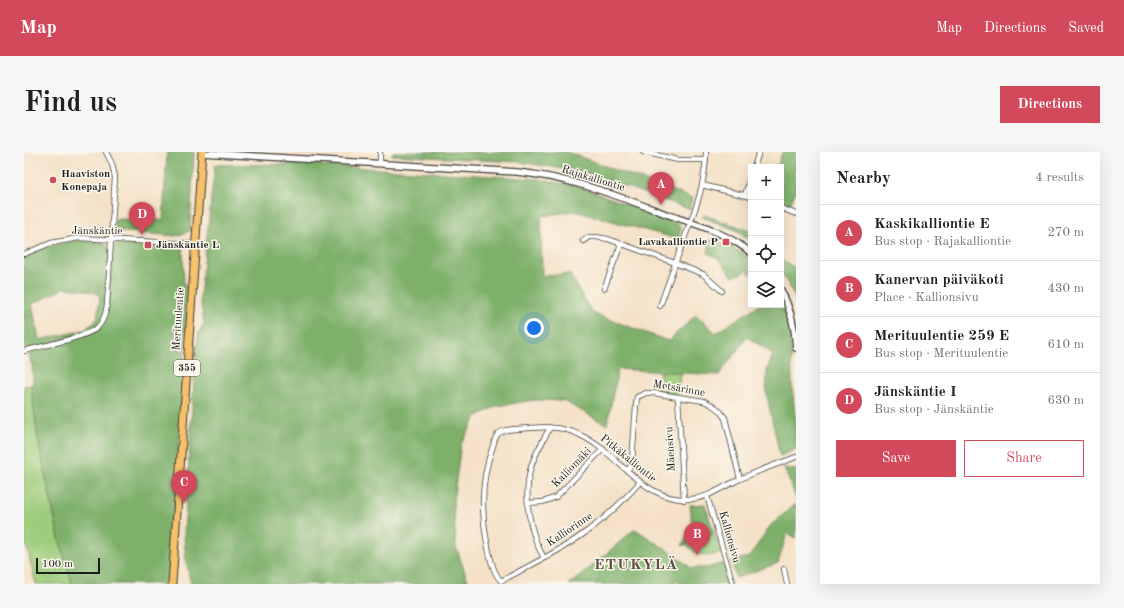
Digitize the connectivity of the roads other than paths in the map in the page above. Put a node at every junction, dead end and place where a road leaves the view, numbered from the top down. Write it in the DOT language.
graph roads {
  1 [pos="106,152"];
  2 [pos="202,152"];
  3 [pos="380,152"];
  4 [pos="643,152"];
  5 [pos="706,152"];
  6 [pos="759,152"];
  7 [pos="706,160"];
  8 [pos="380,164"];
  9 [pos="755,164"];
  10 [pos="702,185"];
  11 [pos="748,186"];
  12 [pos="745,195"];
  13 [pos="748,196"];
  14 [pos="784,209"];
  15 [pos="796,214"];
  16 [pos="690,222"];
  17 [pos="111,239"];
  18 [pos="583,241"];
  19 [pos="195,244"];
  20 [pos="621,244"];
  21 [pos="748,251"];
  22 [pos="24,254"];
  23 [pos="675,263"];
  24 [pos="604,290"];
  25 [pos="722,290"];
  26 [pos="784,297"];
  27 [pos="660,306"];
  28 [pos="796,348"];
  29 [pos="24,351"];
  30 [pos="678,397"];
  31 [pos="550,427"];
  32 [pos="603,449"];
  33 [pos="796,457"];
  34 [pos="628,470"];
  35 [pos="740,479"];
  36 [pos="640,482"];
  37 [pos="707,496"];
  38 [pos="684,500"];
  39 [pos="528,503"];
  40 [pos="544,558"];
  41 [pos="784,569"];
  42 [pos="501,581"];
  43 [pos="172,584"];
  44 [pos="733,584"];
  45 [pos="788,584"];
  1 -- 17 [label="street"];
  2 -- 8 [label="street, Rajakalliontie"];
  2 -- 19 [label="main road, Merituulentie / 355"];
  3 -- 8 [label="street"];
  4 -- 7 [label="street"];
  5 -- 7 [label="street"];
  6 -- 9 [label="street"];
  7 -- 10 [label="street"];
  8 -- 16 [label="street, Rajakalliontie"];
  10 -- 12 [label="street"];
  10 -- 16 [label="street"];
  11 -- 12 [label="street"];
  12 -- 13 [label="street"];
  14 -- 15 [label="street"];
  16 -- 21 [label="street, Rajakalliontie"];
  16 -- 23 [label="street"];
  17 -- 19 [label="street, Jänskäntie"];
  17 -- 22 [label="street, Jänskäntie"];
  17 -- 29 [label="street"];
  18 -- 20 [label="street"];
  19 -- 43 [label="main road, Merituulentie / 355"];
  20 -- 23 [label="street"];
  20 -- 24 [label="street"];
  23 -- 25 [label="street"];
  23 -- 27 [label="street"];
  26 -- 28 [label="street"];
  30 -- 34 [label="street, Metsärinne"];
  30 -- 35 [label="street, Metsärinne"];
  30 -- 38 [label="street, Mäensivu"];
  31 -- 32 [label="street, Pitkäkalliontie"];
  31 -- 39 [label="street"];
  31 -- 42 [label="street, Pitkäkalliontie"];
  32 -- 34 [label="street, Pitkäkalliontie"];
  32 -- 39 [label="street, Kalliomäki"];
  33 -- 35 [label="street, Pitkäkalliontie"];
  34 -- 36 [label="street, Pitkäkalliontie"];
  35 -- 37 [label="street, Pitkäkalliontie"];
  36 -- 38 [label="street, Pitkäkalliontie"];
  36 -- 40 [label="street, Kalliorinne"];
  37 -- 38 [label="street, Pitkäkalliontie"];
  37 -- 44 [label="street, Kallionsivu"];
  39 -- 40 [label="street"];
  40 -- 42 [label="street, Kalliorinne"];
  41 -- 45 [label="street"];
}
